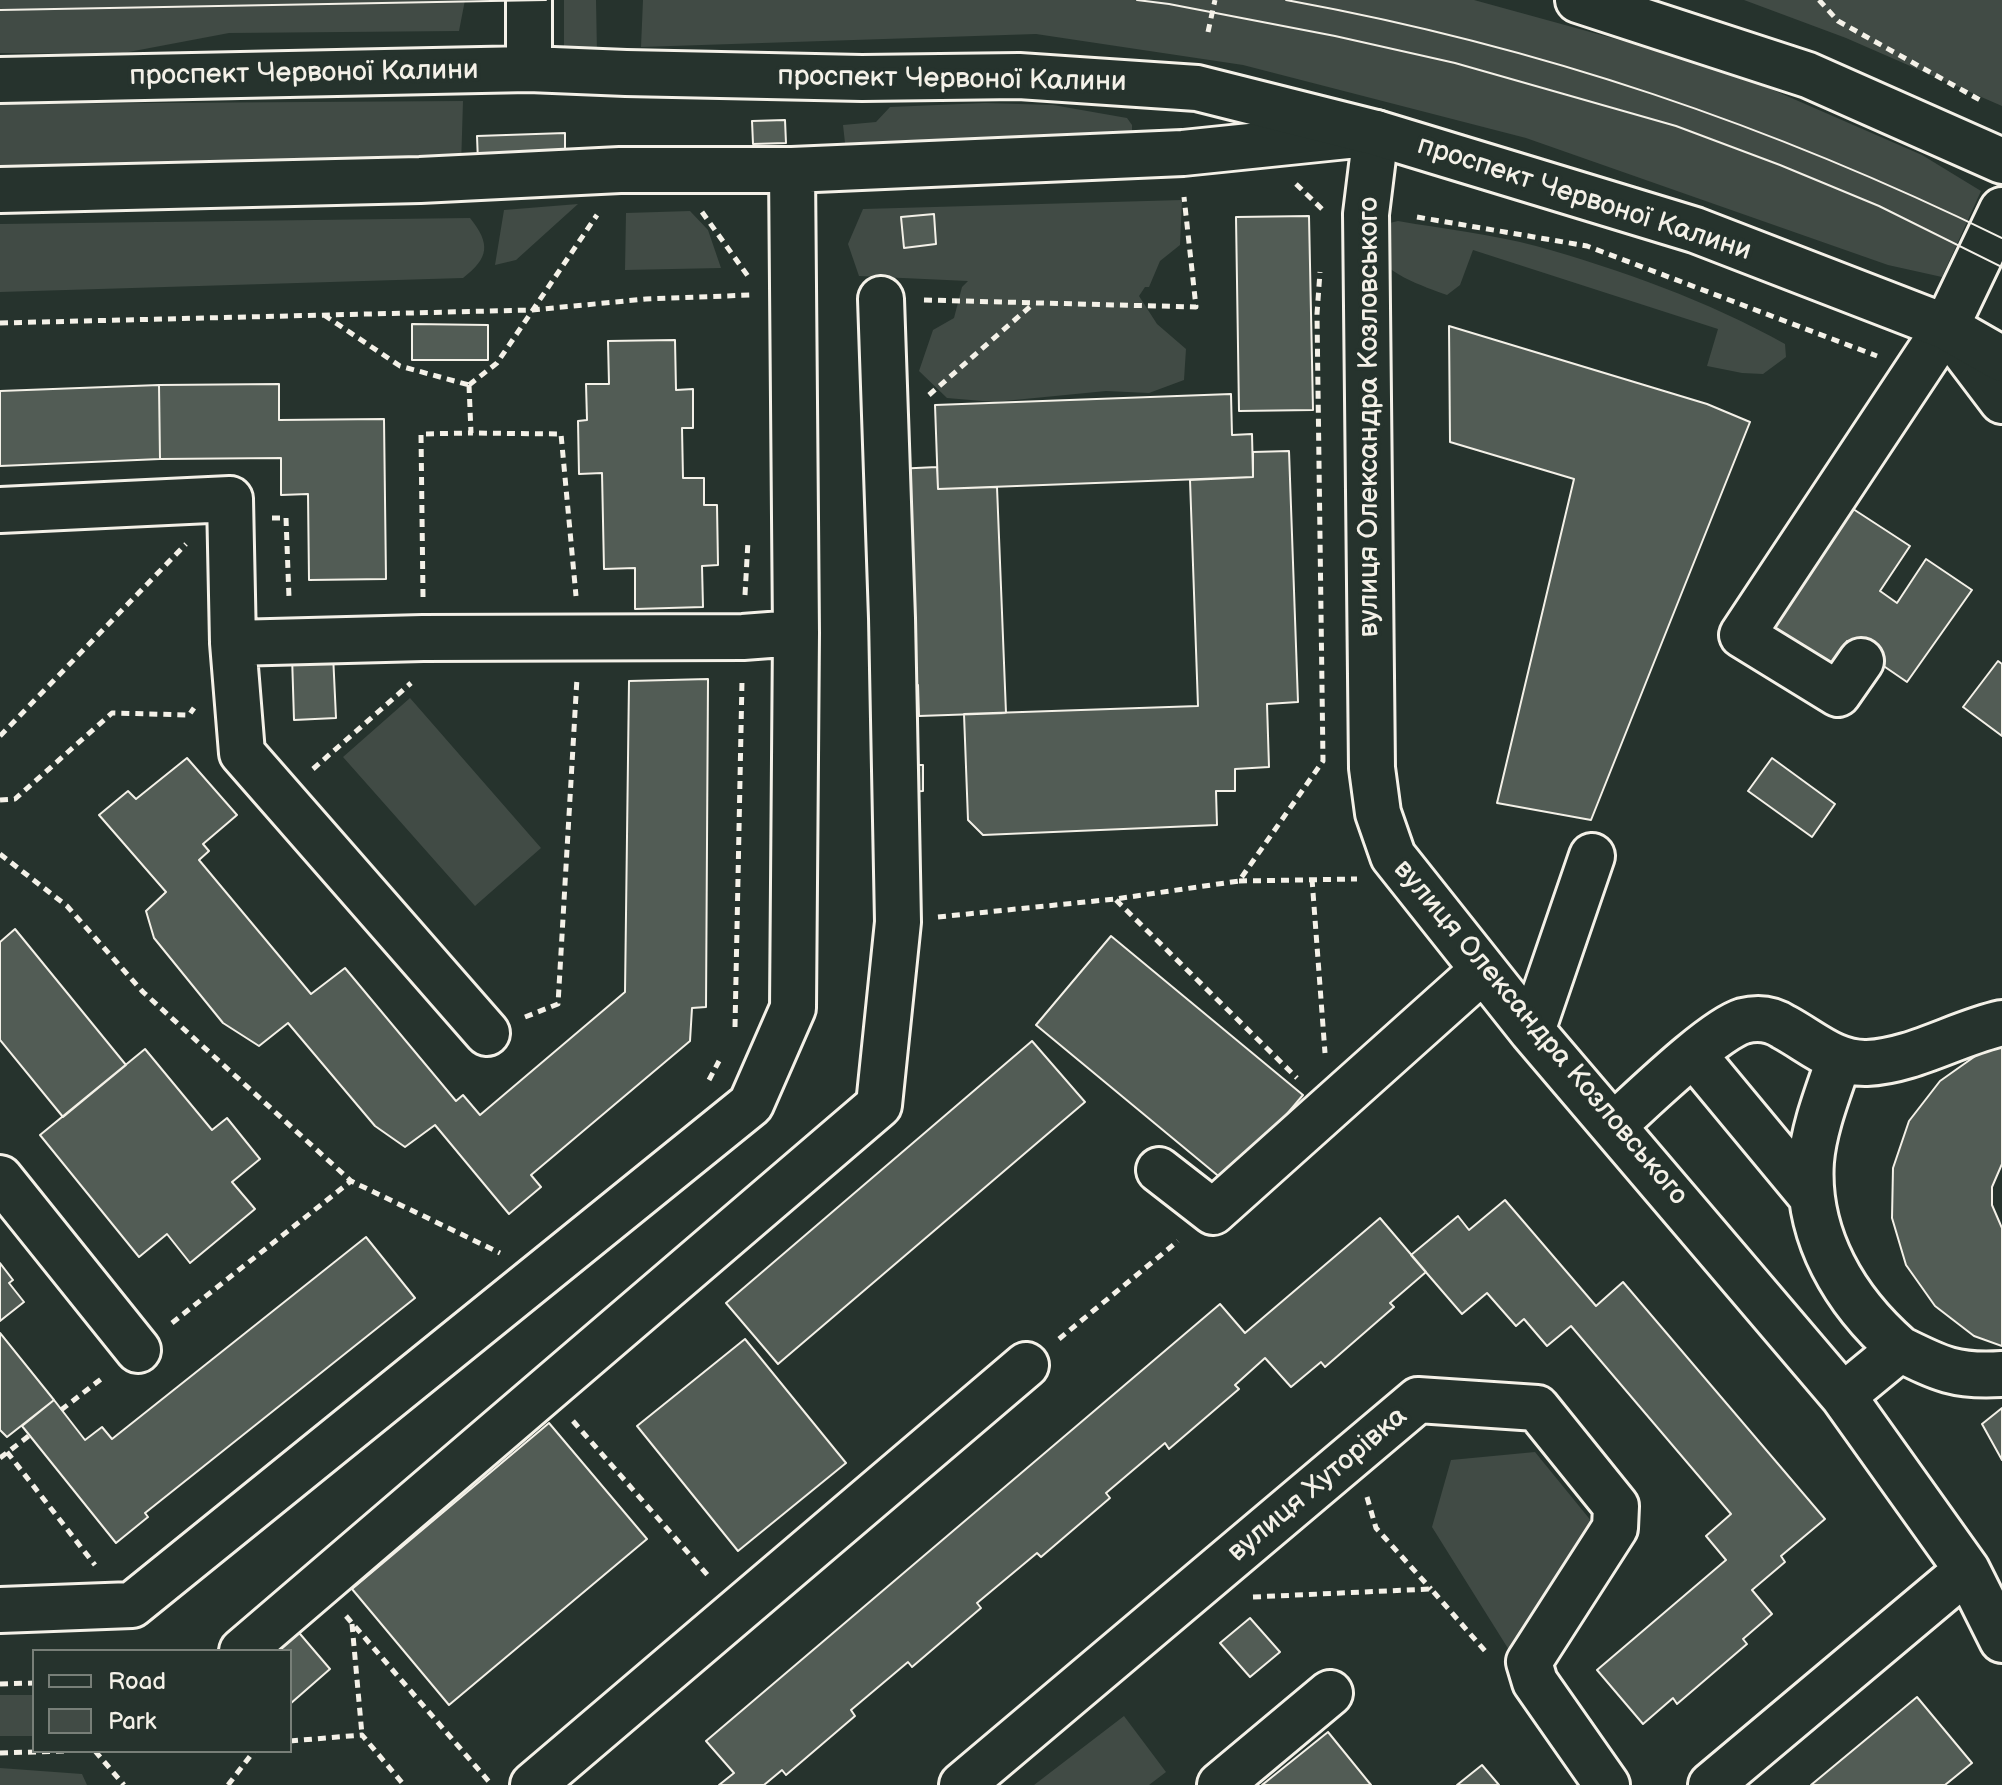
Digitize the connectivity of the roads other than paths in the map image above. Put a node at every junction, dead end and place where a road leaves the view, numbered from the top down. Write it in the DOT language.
graph roads {
  1 [pos="529,0"];
  2 [pos="1578,0"];
  3 [pos="529,69"];
  4 [pos="0,80"];
  5 [pos="1376,133"];
  6 [pos="2002,161"];
  7 [pos="792,170"];
  8 [pos="0,190"];
  9 [pos="2002,210"];
  10 [pos="881,299"];
  11 [pos="1946,327"];
  12 [pos="2002,359"];
  13 [pos="2002,401"];
  14 [pos="0,510"];
  15 [pos="796,633"];
  16 [pos="233,643"];
  17 [pos="1861,661"];
  18 [pos="1592,856"];
  19 [pos="1483,970"];
  20 [pos="2002,1023"];
  21 [pos="1532,1031"];
  22 [pos="487,1033"];
  23 [pos="1694,1055"];
  24 [pos="1839,1060"];
  25 [pos="1614,1125"];
  26 [pos="1159,1170"];
  27 [pos="0,1178"];
  28 [pos="1811,1196"];
  29 [pos="1900,1349"];
  30 [pos="138,1350"];
  31 [pos="1026,1365"];
  32 [pos="2002,1374"];
  33 [pos="1843,1396"];
  34 [pos="1967,1570"];
  35 [pos="0,1610"];
  36 [pos="2002,1640"];
  37 [pos="244,1649"];
  38 [pos="1330,1693"];
  39 [pos="533,1785"];
  40 [pos="962,1785"];
  41 [pos="1220,1785"];
  42 [pos="1607,1785"];
  43 [pos="1711,1785"];
  1 -- 3 [label="main road"];
  2 -- 6 [label="main road"];
  3 -- 4 [label="main road, проспект Червоної Калини"];
  3 -- 5 [label="main road, проспект Червоної Калини"];
  5 -- 7 [label="main road"];
  5 -- 11 [label="main road, проспект Червоної Калини"];
  5 -- 19 [label="main road, вулиця Олександра Козловського"];
  7 -- 8 [label="main road"];
  7 -- 15 [label="main road"];
  9 -- 11 [label="main road"];
  10 -- 37 [label="main road"];
  11 -- 12 [label="main road, проспект Червоної Калини"];
  11 -- 13 [label="main road"];
  11 -- 17 [label="main road"];
  14 -- 16 [label="main road"];
  15 -- 16 [label="main road"];
  15 -- 35 [label="main road"];
  16 -- 22 [label="main road"];
  18 -- 21 [label="main road"];
  19 -- 21 [label="main road, вулиця Олександра Козловського"];
  19 -- 26 [label="main road"];
  20 -- 24 [label="main road"];
  21 -- 25 [label="main road, вулиця Олександра Козловського"];
  23 -- 24 [label="main road"];
  23 -- 25 [label="main road"];
  23 -- 28 [label="main road"];
  24 -- 28 [label="main road"];
  25 -- 33 [label="main road, вулиця Олександра Козловського"];
  27 -- 30 [label="main road"];
  28 -- 29 [label="main road"];
  29 -- 32 [label="main road"];
  29 -- 33 [label="main road"];
  31 -- 39 [label="main road"];
  33 -- 34 [label="main road, вулиця Олександра Козловського"];
  34 -- 36 [label="main road, вулиця Олександра Козловського"];
  34 -- 43 [label="main road"];
  38 -- 41 [label="main road"];
  40 -- 42 [label="main road, вулиця Хуторівка"];
}
